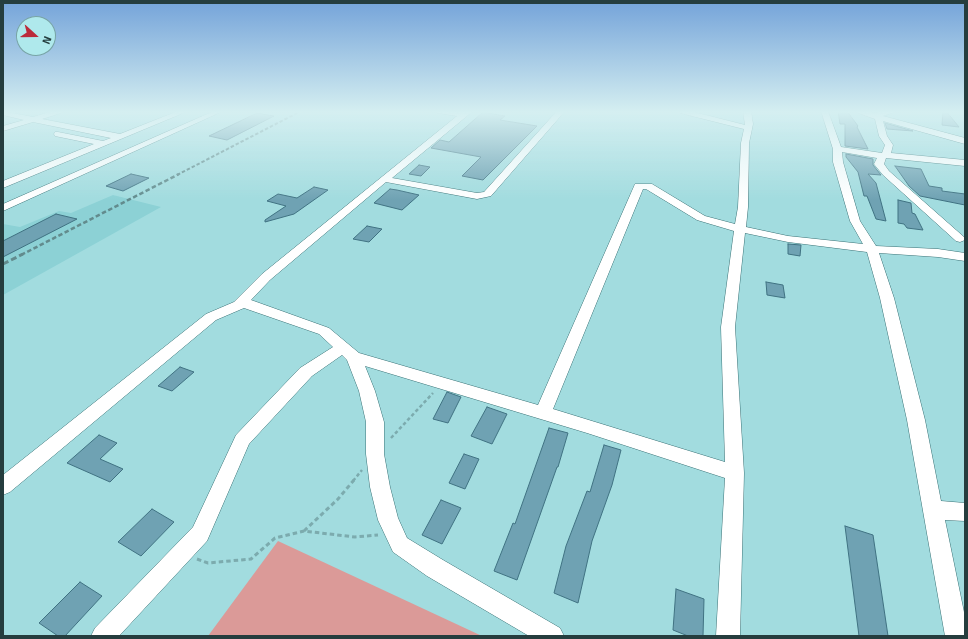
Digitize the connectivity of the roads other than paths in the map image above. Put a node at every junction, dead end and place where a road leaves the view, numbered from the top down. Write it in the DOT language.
graph roads {
  1 [pos="89,141"];
  2 [pos="111,141"];
  3 [pos="142,141"];
  4 [pos="432,141"];
  5 [pos="534,141"];
  6 [pos="745,141"];
  7 [pos="834,141"];
  8 [pos="886,141"];
  9 [pos="149,142"];
  10 [pos="103,144"];
  11 [pos="837,149"];
  12 [pos="129,150"];
  13 [pos="884,155"];
  14 [pos="965,163"];
  15 [pos="384,179"];
  16 [pos="3,185"];
  17 [pos="3,199"];
  18 [pos="15,203"];
  19 [pos="3,208"];
  20 [pos="740,229"];
  21 [pos="963,238"];
  22 [pos="872,249"];
  23 [pos="965,257"];
  24 [pos="242,302"];
  25 [pos="348,352"];
  26 [pos="543,414"];
  27 [pos="735,472"];
  28 [pos="3,486"];
  29 [pos="934,510"];
  30 [pos="965,512"];
  31 [pos="103,636"];
  32 [pos="552,636"];
  33 [pos="728,636"];
  34 [pos="957,636"];
  1 -- 10 [label="street"];
  2 -- 10 [label="street"];
  3 -- 9 [label="street"];
  4 -- 15 [label="street"];
  5 -- 15 [label="street"];
  6 -- 20 [label="street"];
  7 -- 11 [label="street"];
  8 -- 13 [label="street"];
  9 -- 12 [label="street"];
  10 -- 12 [label="street"];
  10 -- 16 [label="street"];
  11 -- 13 [label="street"];
  11 -- 22 [label="street"];
  12 -- 18 [label="street"];
  13 -- 14 [label="street"];
  13 -- 21 [label="street"];
  15 -- 24 [label="street"];
  17 -- 18 [label="street"];
  18 -- 19 [label="street"];
  20 -- 22 [label="street"];
  20 -- 26 [label="street"];
  20 -- 27 [label="street"];
  22 -- 23 [label="street"];
  22 -- 29 [label="street"];
  24 -- 25 [label="street"];
  24 -- 28 [label="street"];
  25 -- 26 [label="street"];
  25 -- 31 [label="street"];
  25 -- 32 [label="street"];
  26 -- 27 [label="street"];
  27 -- 33 [label="street"];
  29 -- 30 [label="street"];
  29 -- 34 [label="street"];
}
